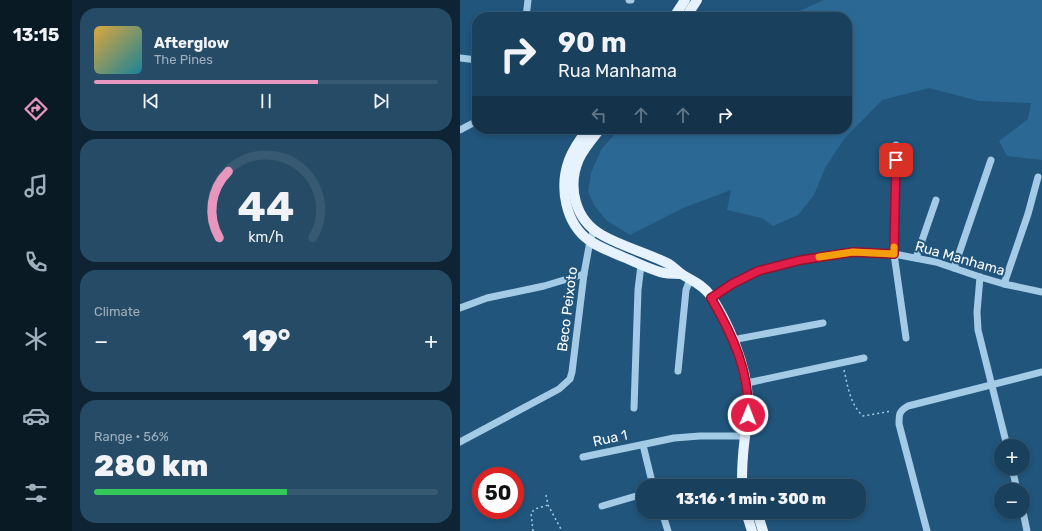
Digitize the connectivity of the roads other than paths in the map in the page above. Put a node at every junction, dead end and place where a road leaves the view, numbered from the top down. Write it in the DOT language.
graph roads {
  1 [pos="528,0"];
  2 [pos="685,0"];
  3 [pos="697,0"];
  4 [pos="527,12"];
  5 [pos="677,12"];
  6 [pos="689,12"];
  7 [pos="460,58"];
  8 [pos="472,59"];
  9 [pos="472,124"];
  10 [pos="460,130"];
  11 [pos="584,134"];
  12 [pos="597,134"];
  13 [pos="896,145"];
  14 [pos="991,160"];
  15 [pos="1038,177"];
  16 [pos="936,200"];
  17 [pos="594,230"];
  18 [pos="588,245"];
  19 [pos="894,254"];
  20 [pos="916,258"];
  21 [pos="642,264"];
  22 [pos="954,268"];
  23 [pos="584,274"];
  24 [pos="686,277"];
  25 [pos="980,277"];
  26 [pos="1004,284"];
  27 [pos="1042,292"];
  28 [pos="711,298"];
  29 [pos="460,308"];
  30 [pos="822,323"];
  31 [pos="906,338"];
  32 [pos="732,340"];
  33 [pos="864,358"];
  34 [pos="678,370"];
  35 [pos="1042,372"];
  36 [pos="746,383"];
  37 [pos="993,384"];
  38 [pos="634,408"];
  39 [pos="745,436"];
  40 [pos="1005,439"];
  41 [pos="460,442"];
  42 [pos="643,445"];
  43 [pos="583,457"];
  44 [pos="743,468"];
  45 [pos="651,479"];
  46 [pos="742,479"];
  47 [pos="747,479"];
  48 [pos="636,496"];
  49 [pos="602,506"];
  50 [pos="664,519"];
  51 [pos="748,519"];
  52 [pos="759,519"];
  53 [pos="1024,519"];
  54 [pos="668,531"];
  55 [pos="752,531"];
  56 [pos="763,531"];
  57 [pos="927,531"];
  58 [pos="1027,531"];
  1 -- 4 [label="street"];
  2 -- 5 [label="main road"];
  3 -- 6 [label="main road"];
  7 -- 8 [label="street"];
  9 -- 10 [label="street"];
  11 -- 18 [label="main road"];
  12 -- 17 [label="main road"];
  13 -- 19 [label="street"];
  14 -- 22 [label="street"];
  15 -- 26 [label="street"];
  16 -- 20 [label="street"];
  17 -- 18 [label="street, Beco Peixoto"];
  17 -- 24 [label="main road"];
  18 -- 21 [label="main road"];
  18 -- 23 [label="street, Beco Peixoto"];
  19 -- 20 [label="street, Rua Manhama"];
  19 -- 28 [label="street, Rua Manhama"];
  19 -- 31 [label="street"];
  20 -- 22 [label="street, Rua Manhama"];
  21 -- 24 [label="main road"];
  21 -- 38 [label="street"];
  22 -- 25 [label="street, Rua Manhama"];
  23 -- 29 [label="street"];
  23 -- 41 [label="street, Beco Peixoto"];
  24 -- 28 [label="main road"];
  24 -- 34 [label="street"];
  25 -- 26 [label="street, Rua Manhama"];
  25 -- 37 [label="street"];
  26 -- 27 [label="street, Rua Manhama"];
  28 -- 32 [label="main road"];
  30 -- 32 [label="street"];
  32 -- 36 [label="main road"];
  33 -- 36 [label="street"];
  35 -- 37 [label="street"];
  36 -- 39 [label="main road"];
  37 -- 40 [label="street"];
  37 -- 57 [label="street"];
  39 -- 42 [label="street, Rua 1"];
  39 -- 44 [label="main road"];
  42 -- 43 [label="street, Rua 1"];
  42 -- 45 [label="street"];
  44 -- 46 [label="main road"];
  44 -- 47 [label="main road"];
  48 -- 49 [label="street"];
  50 -- 54 [label="street"];
  51 -- 55 [label="main road"];
  52 -- 56 [label="main road"];
  53 -- 58 [label="street"];
}
